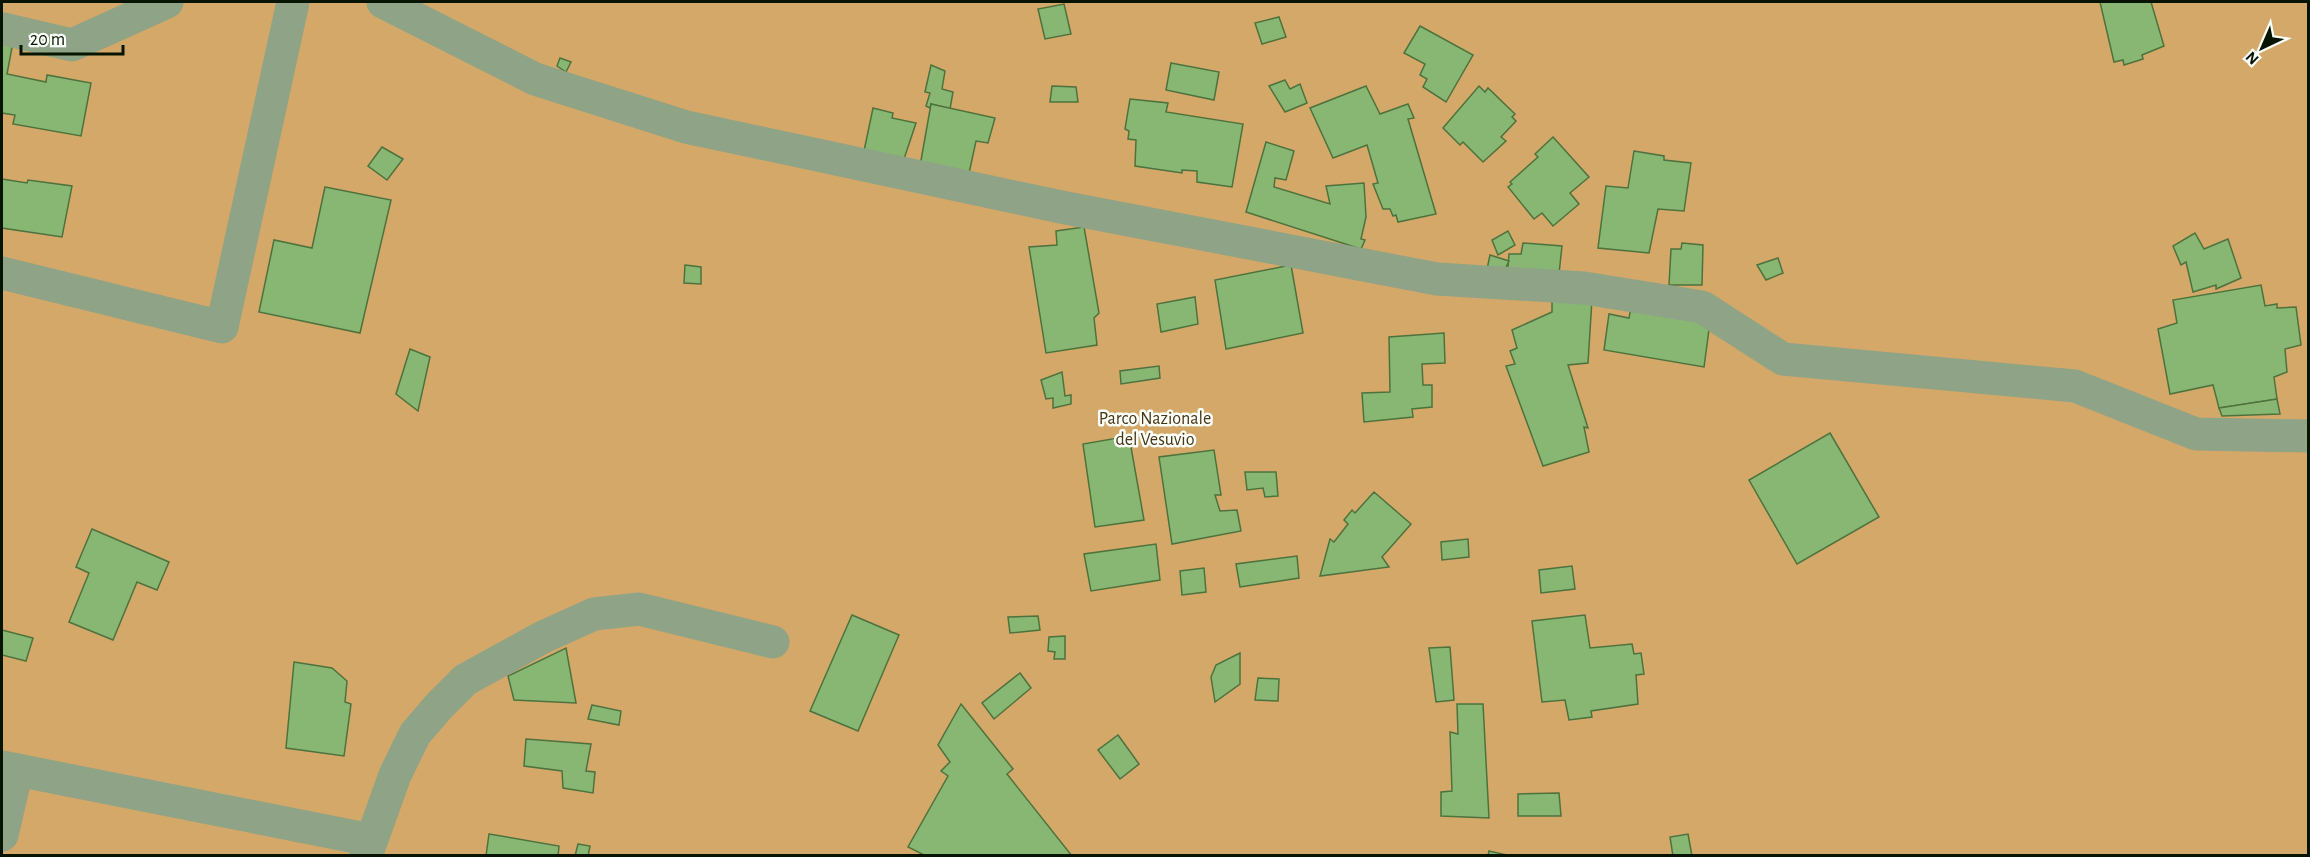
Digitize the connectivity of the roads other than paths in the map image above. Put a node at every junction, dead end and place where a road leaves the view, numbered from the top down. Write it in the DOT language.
graph roads {
  1 [pos="167,2"];
  2 [pos="294,2"];
  3 [pos="383,2"];
  4 [pos="4,29"];
  5 [pos="2,273"];
  6 [pos="2308,436"];
  7 [pos="773,642"];
  8 [pos="9,768"];
  9 [pos="2,835"];
  10 [pos="368,848"];
  1 -- 4 [label="street"];
  2 -- 5 [label="street"];
  3 -- 6 [label="street"];
  7 -- 10 [label="street"];
  8 -- 9 [label="street"];
  8 -- 10 [label="street"];
}
